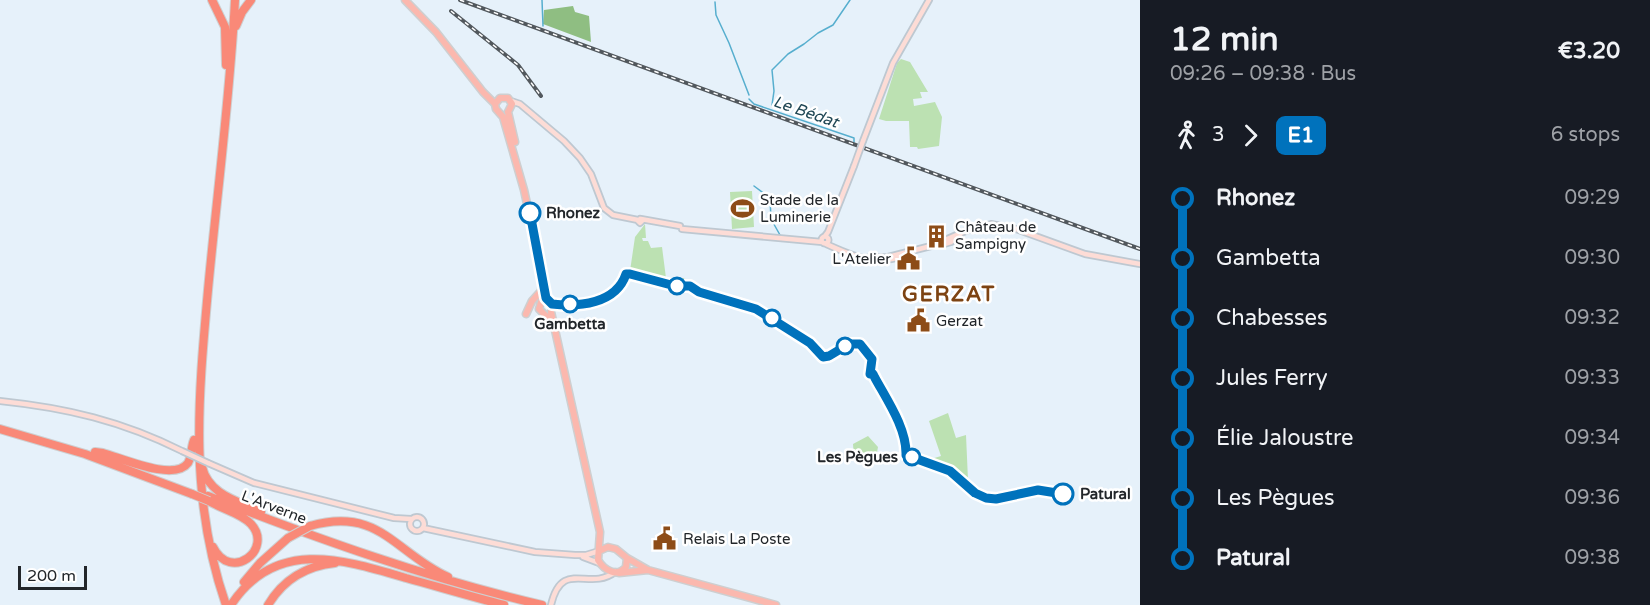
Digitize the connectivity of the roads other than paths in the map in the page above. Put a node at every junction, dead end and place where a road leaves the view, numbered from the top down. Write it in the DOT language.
graph roads {
  1 [pos="212,0"];
  2 [pos="233,0"];
  3 [pos="405,0"];
  4 [pos="929,0"];
  5 [pos="250,2"];
  6 [pos="231,48"];
  7 [pos="226,72"];
  8 [pos="497,101"];
  9 [pos="510,107"];
  10 [pos="500,113"];
  11 [pos="524,190"];
  12 [pos="1021,231"];
  13 [pos="825,240"];
  14 [pos="1070,248"];
  15 [pos="1140,264"];
  16 [pos="542,267"];
  17 [pos="545,301"];
  18 [pos="548,313"];
  19 [pos="526,314"];
  20 [pos="0,401"];
  21 [pos="198,403"];
  22 [pos="0,424"];
  23 [pos="0,429"];
  24 [pos="194,440"];
  25 [pos="95,452"];
  26 [pos="191,492"];
  27 [pos="208,498"];
  28 [pos="410,522"];
  29 [pos="206,525"];
  30 [pos="424,525"];
  31 [pos="308,530"];
  32 [pos="600,532"];
  33 [pos="611,548"];
  34 [pos="599,551"];
  35 [pos="574,555"];
  36 [pos="627,558"];
  37 [pos="601,565"];
  38 [pos="369,567"];
  39 [pos="648,570"];
  40 [pos="617,572"];
  41 [pos="598,580"];
  42 [pos="477,589"];
  43 [pos="552,603"];
  44 [pos="228,604"];
  45 [pos="268,605"];
  46 [pos="504,605"];
  47 [pos="522,605"];
  48 [pos="542,605"];
  49 [pos="776,605"];
  1 -- 7 [label="highway"];
  2 -- 6 [label="highway"];
  2 -- 7 [label="highway"];
  3 -- 8 [label="main road"];
  4 -- 13 [label="main road, bridge"];
  5 -- 6 [label="highway"];
  6 -- 21 [label="highway"];
  7 -- 24 [label="highway"];
  8 -- 9 [label="main road"];
  8 -- 10 [label="main road"];
  9 -- 10 [label="main road"];
  9 -- 11 [label="main road"];
  9 -- 13 [label="main road"];
  10 -- 11 [label="main road"];
  11 -- 16 [label="main road"];
  12 -- 13 [label="main road"];
  12 -- 14 [label="main road"];
  12 -- 14 [label="main road"];
  14 -- 15 [label="main road"];
  16 -- 17 [label="main road"];
  16 -- 19 [label="main road"];
  17 -- 18 [label="main road"];
  17 -- 18 [label="main road"];
  18 -- 32 [label="main road"];
  20 -- 28 [label="main road, bridge"];
  21 -- 29 [label="highway"];
  21 -- 31 [label="highway"];
  22 -- 25 [label="highway, L'Arverne"];
  23 -- 26 [label="highway, L'Arverne"];
  24 -- 25 [label="highway"];
  24 -- 44 [label="highway"];
  25 -- 26 [label="highway, L'Arverne"];
  26 -- 27 [label="highway, L'Arverne, bridge"];
  27 -- 29 [label="highway"];
  27 -- 31 [label="highway, L'Arverne"];
  27 -- 47 [label="highway, L'Arverne"];
  28 -- 30 [label="main road"];
  28 -- 30 [label="main road"];
  29 -- 44 [label="highway"];
  30 -- 35 [label="main road"];
  31 -- 42 [label="highway, L'Arverne"];
  31 -- 42 [label="highway"];
  31 -- 44 [label="highway, bridge"];
  32 -- 33 [label="main road"];
  32 -- 34 [label="main road"];
  33 -- 34 [label="main road"];
  33 -- 36 [label="main road"];
  34 -- 35 [label="main road"];
  34 -- 37 [label="main road"];
  35 -- 37 [label="main road"];
  36 -- 39 [label="main road"];
  36 -- 40 [label="main road"];
  37 -- 40 [label="main road"];
  37 -- 41 [label="main road"];
  38 -- 44 [label="highway"];
  38 -- 45 [label="highway"];
  38 -- 46 [label="highway"];
  39 -- 40 [label="main road"];
  39 -- 49 [label="main road"];
  40 -- 41 [label="main road"];
  41 -- 43 [label="main road"];
  42 -- 48 [label="highway, L'Arverne"];
}
